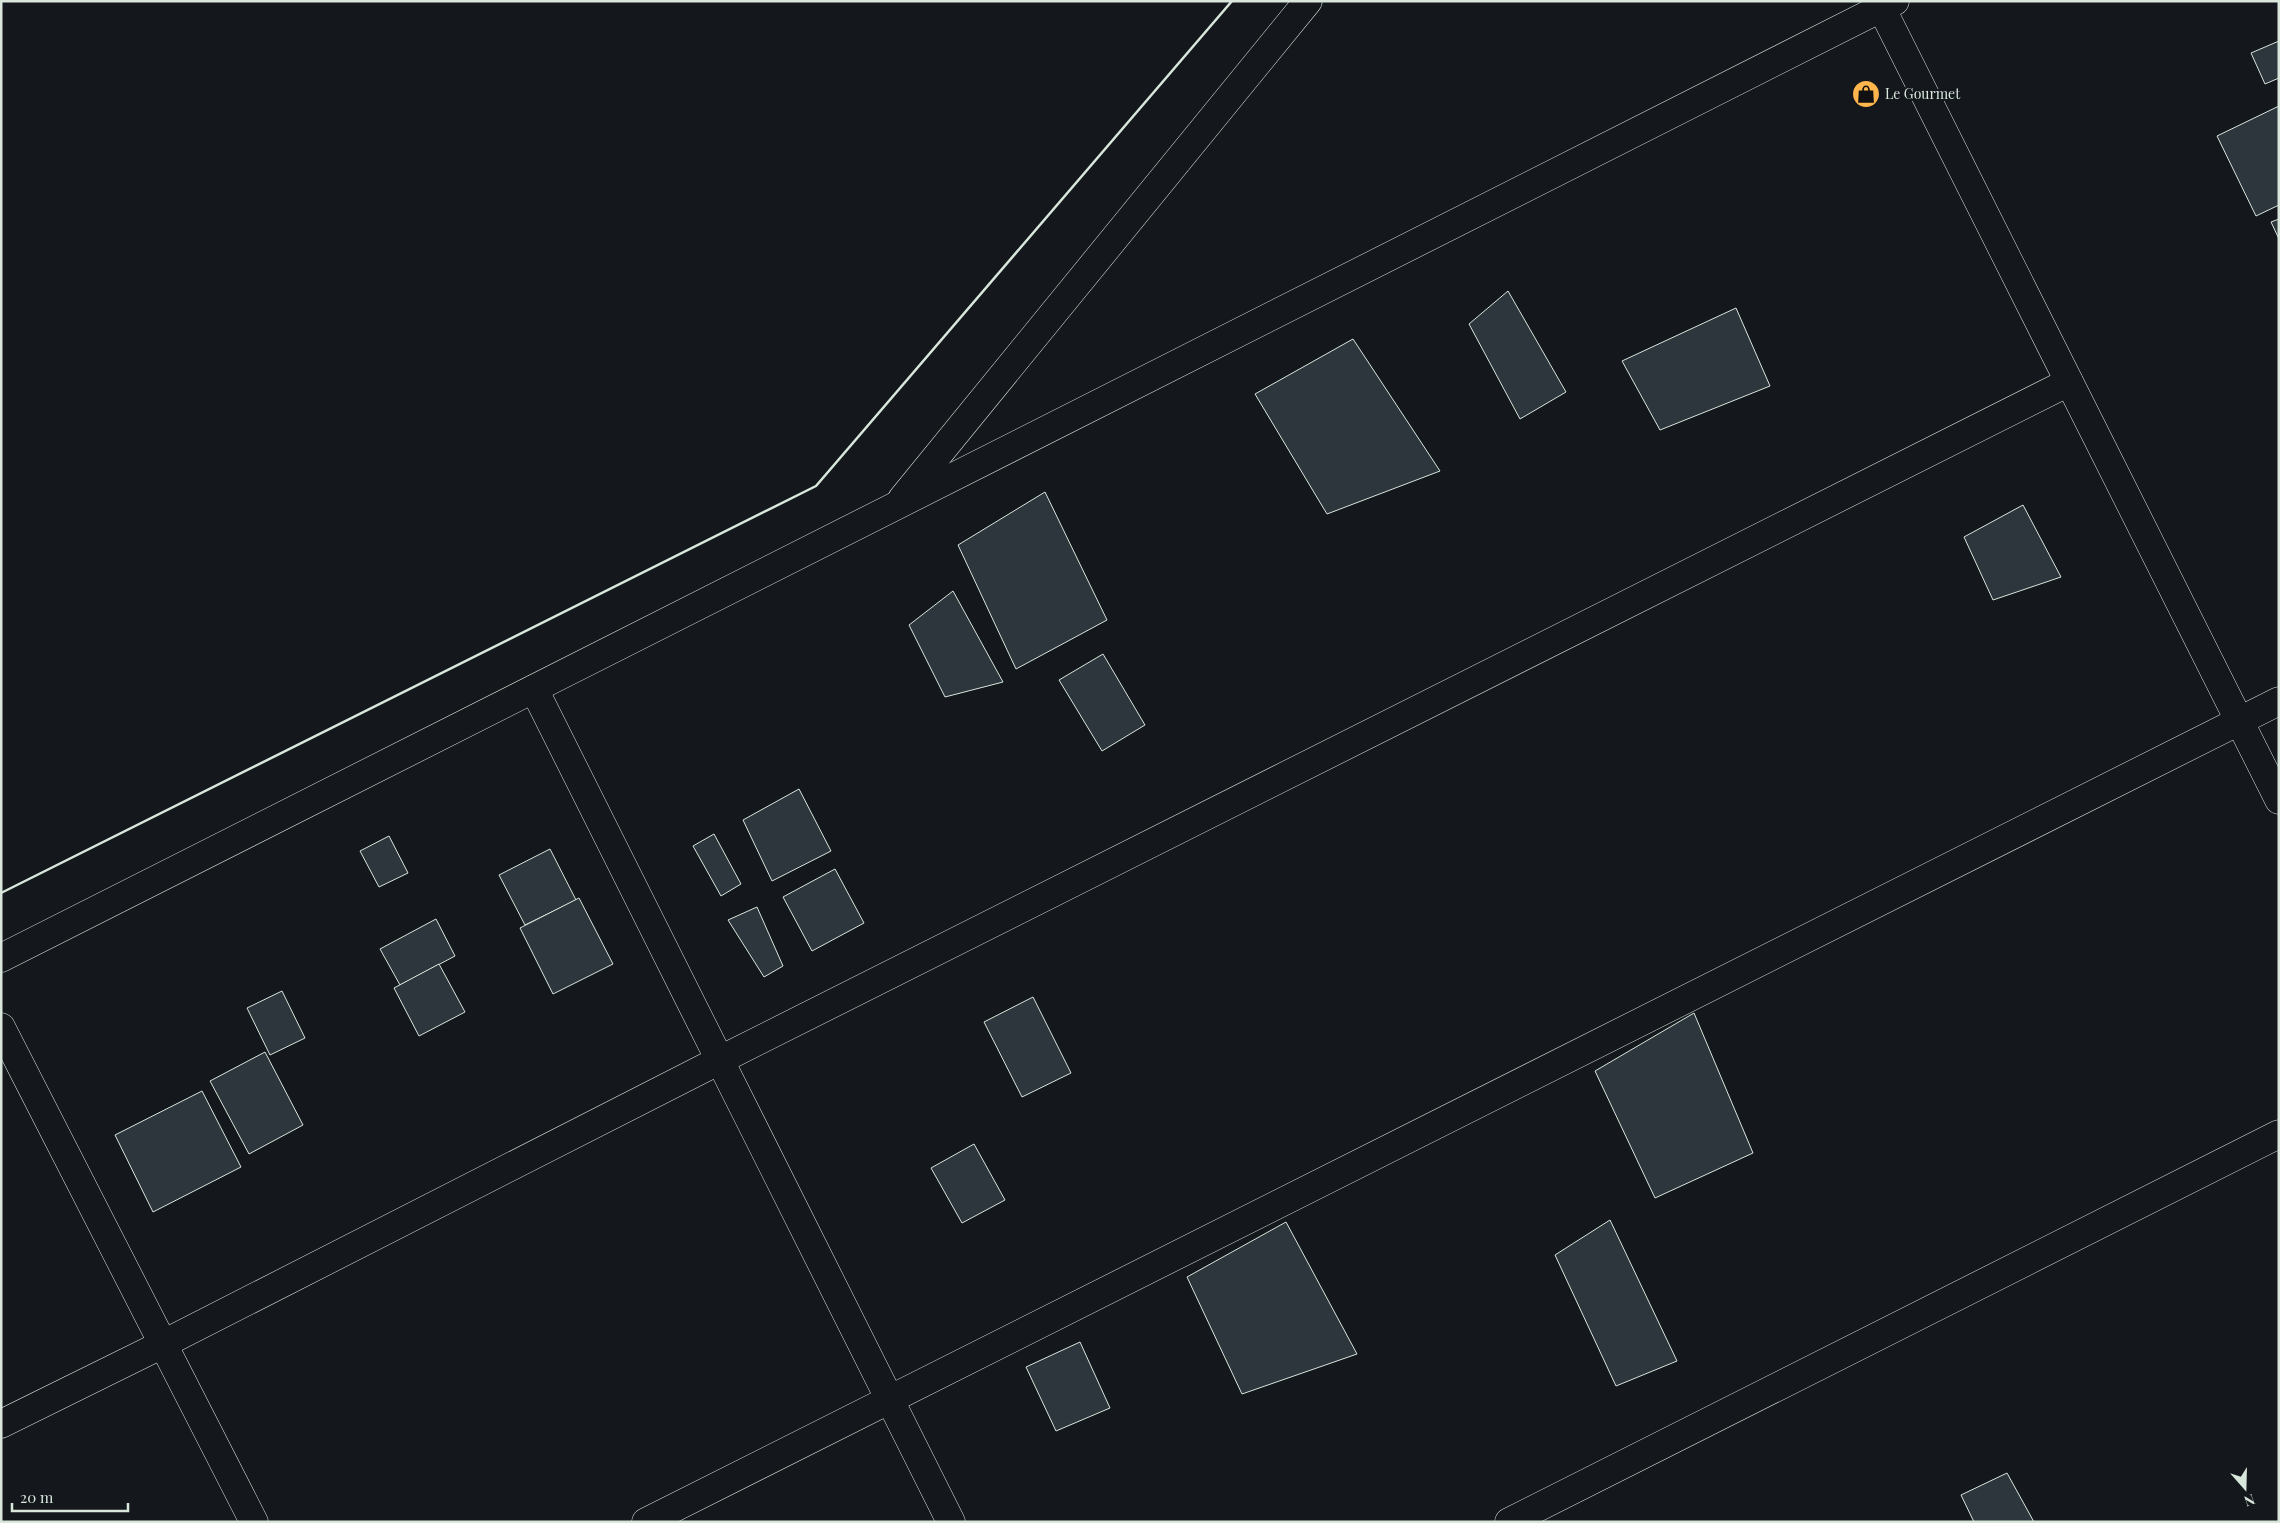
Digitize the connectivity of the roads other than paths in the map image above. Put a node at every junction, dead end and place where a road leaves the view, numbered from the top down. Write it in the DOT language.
graph roads {
  1 [pos="1308,1"];
  2 [pos="1885,3"];
  3 [pos="2069,382"];
  4 [pos="896,506"];
  5 [pos="534,689"];
  6 [pos="2279,701"];
  7 [pos="2239,720"];
  8 [pos="2279,800"];
  9 [pos="1,958"];
  10 [pos="1,1027"];
  11 [pos="720,1060"];
  12 [pos="2279,1134"];
  13 [pos="163,1344"];
  14 [pos="890,1400"];
  15 [pos="1,1424"];
  16 [pos="254,1522"];
  17 [pos="646,1522"];
  18 [pos="951,1522"];
  19 [pos="1509,1522"];
  1 -- 4 [label="street"];
  2 -- 3 [label="street"];
  2 -- 4 [label="street"];
  3 -- 7 [label="street"];
  3 -- 11 [label="street"];
  4 -- 5 [label="street"];
  5 -- 9 [label="street"];
  5 -- 11 [label="street"];
  6 -- 7 [label="street"];
  7 -- 8 [label="street"];
  7 -- 14 [label="street"];
  10 -- 13 [label="street"];
  11 -- 13 [label="street"];
  11 -- 14 [label="street"];
  12 -- 19 [label="street"];
  13 -- 15 [label="street"];
  13 -- 16 [label="street"];
  14 -- 17 [label="street"];
  14 -- 18 [label="street"];
}
